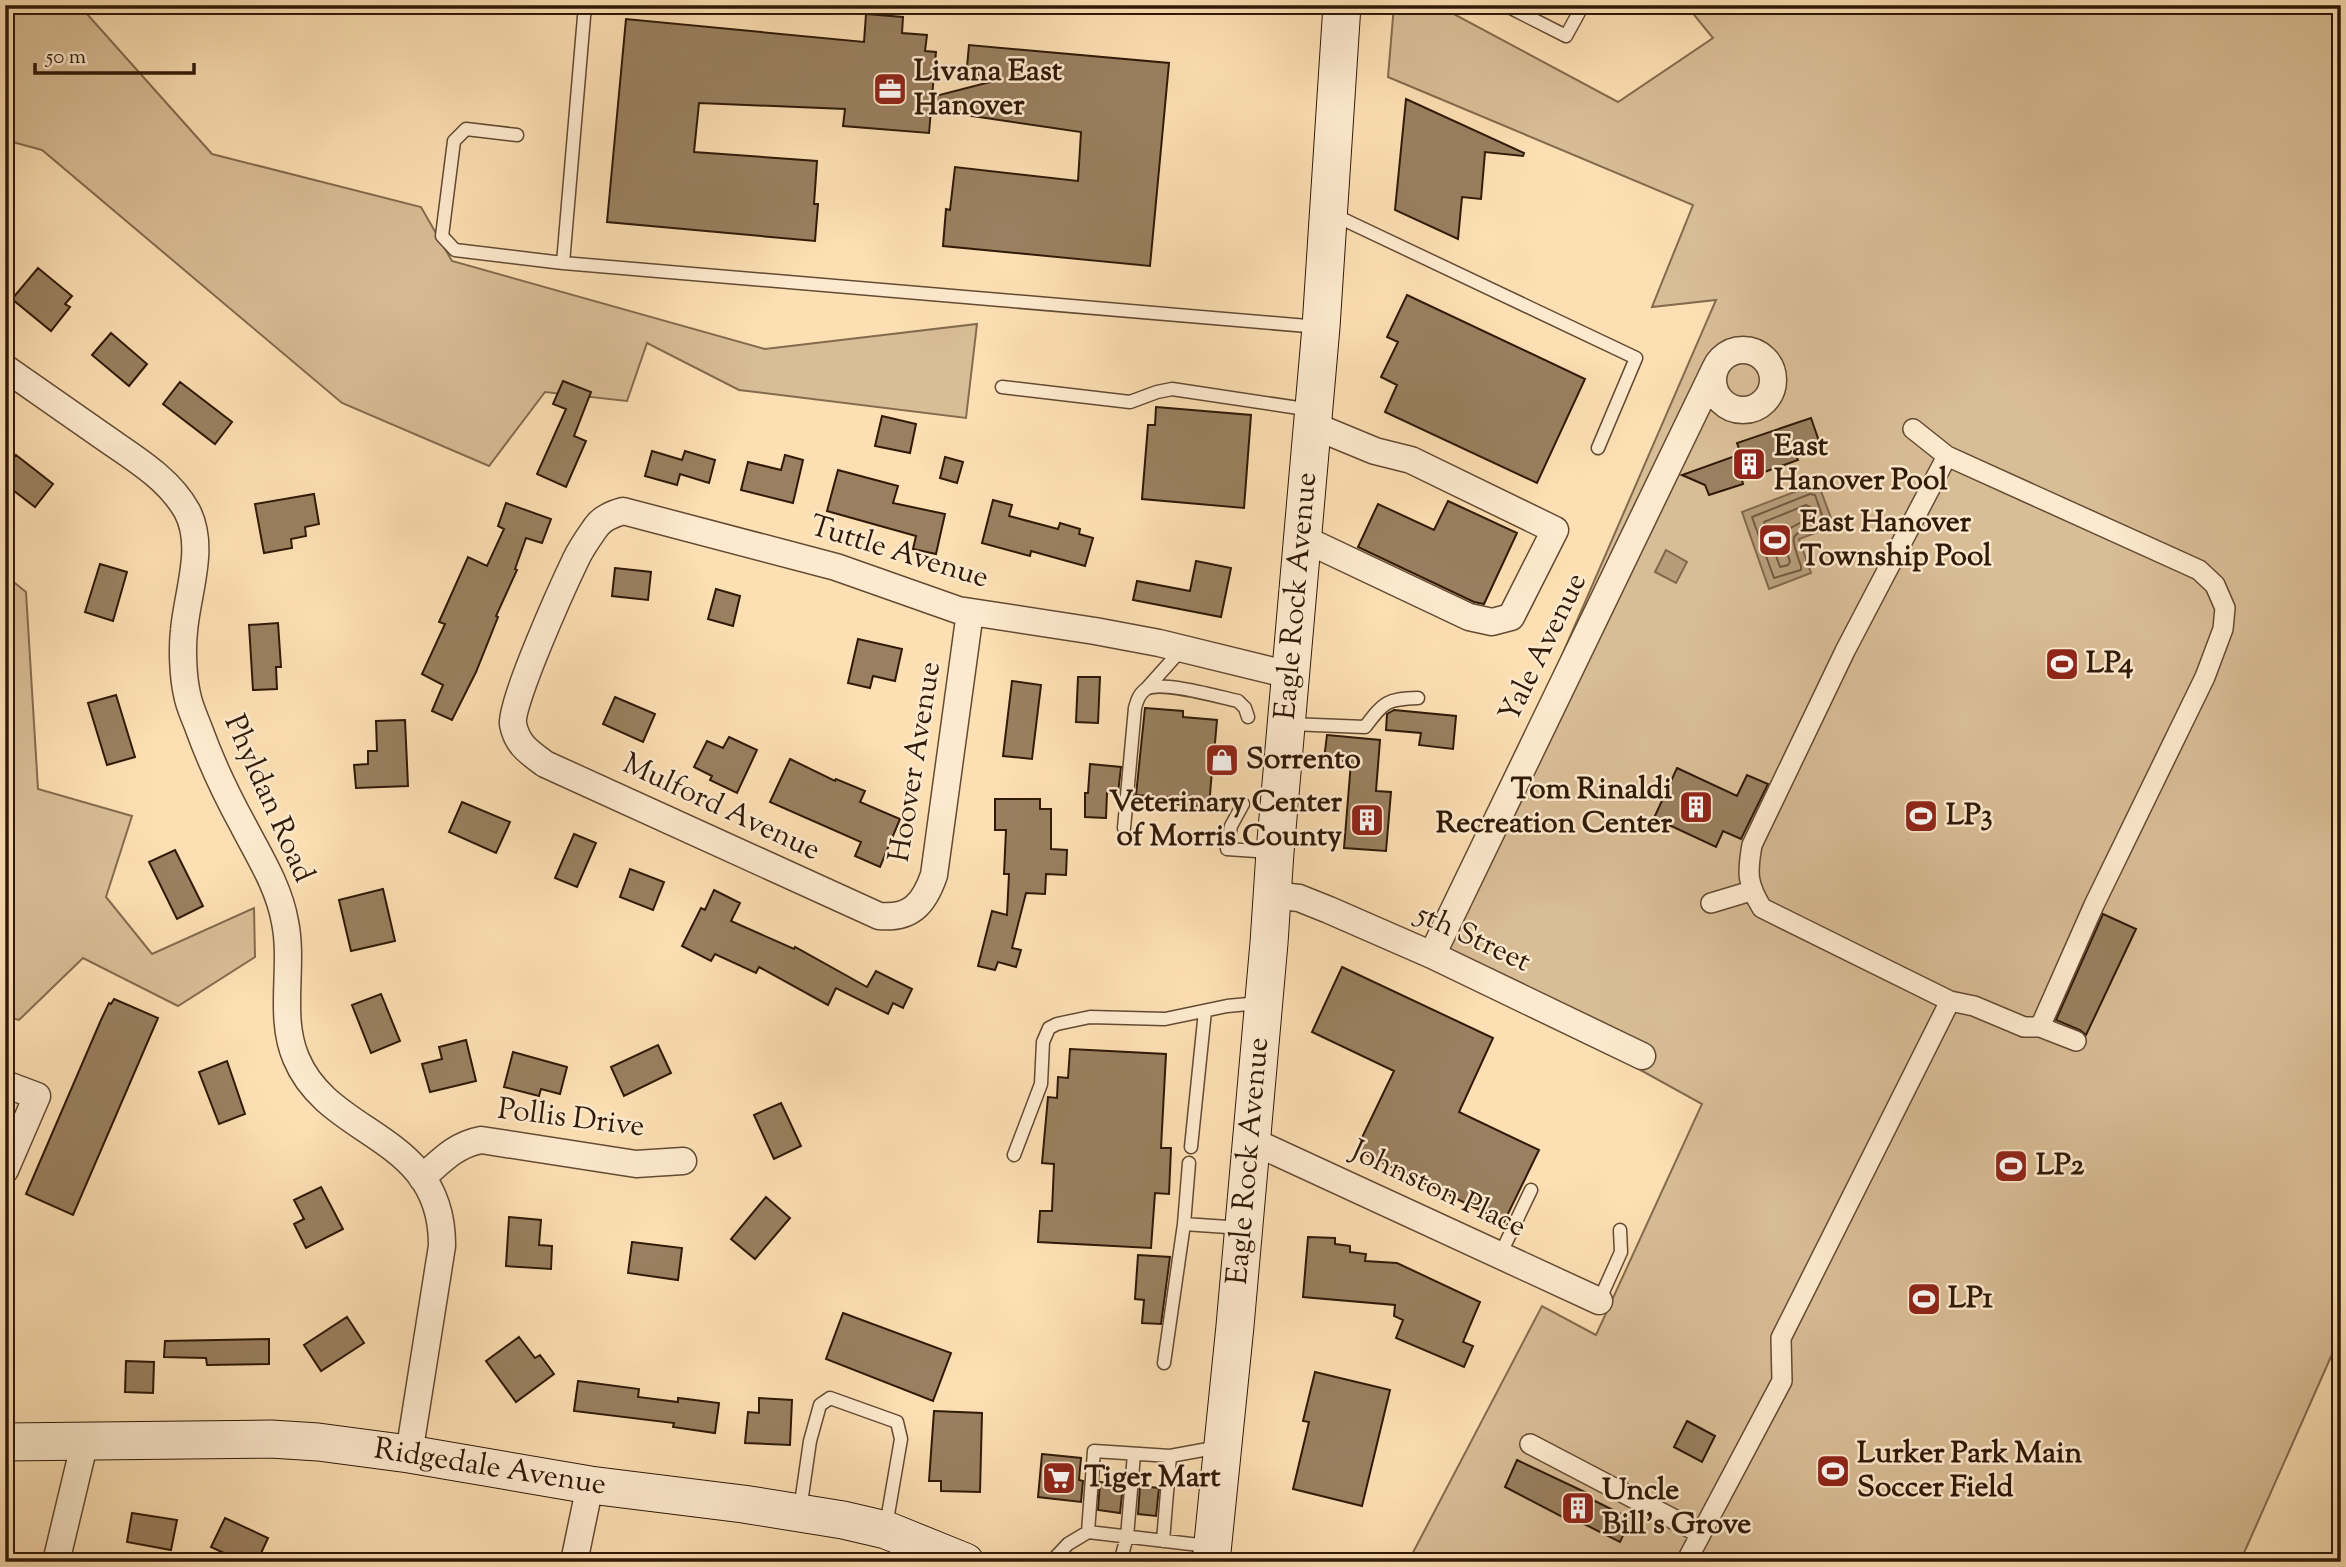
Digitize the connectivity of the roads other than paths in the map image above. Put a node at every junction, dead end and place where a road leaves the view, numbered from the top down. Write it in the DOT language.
graph roads {
  1 [pos="585,5"];
  2 [pos="1342,5"];
  3 [pos="1505,5"];
  4 [pos="1583,5"];
  5 [pos="517,135"];
  6 [pos="1329,212"];
  7 [pos="562,262"];
  8 [pos="1321,327"];
  9 [pos="5,368"];
  10 [pos="1715,369"];
  11 [pos="1002,387"];
  12 [pos="1312,417"];
  13 [pos="1913,429"];
  14 [pos="1598,448"];
  15 [pos="1947,456"];
  16 [pos="1302,538"];
  17 [pos="971,612"];
  18 [pos="1182,649"];
  19 [pos="1290,675"];
  20 [pos="1147,689"];
  21 [pos="1418,698"];
  22 [pos="1248,716"];
  23 [pos="1287,724"];
  24 [pos="517,737"];
  25 [pos="1243,804"];
  26 [pos="1125,828"];
  27 [pos="1275,852"];
  28 [pos="1751,891"];
  29 [pos="1272,895"];
  30 [pos="1711,903"];
  31 [pos="907,913"];
  32 [pos="1432,956"];
  33 [pos="1950,1000"];
  34 [pos="1263,1003"];
  35 [pos="1205,1011"];
  36 [pos="2040,1027"];
  37 [pos="2076,1041"];
  38 [pos="1642,1056"];
  39 [pos="5,1084"];
  40 [pos="1250,1140"];
  41 [pos="1191,1147"];
  42 [pos="1014,1155"];
  43 [pos="683,1161"];
  44 [pos="1189,1163"];
  45 [pos="5,1170"];
  46 [pos="422,1178"];
  47 [pos="1531,1190"];
  48 [pos="1184,1224"];
  49 [pos="1243,1228"];
  50 [pos="1620,1230"];
  51 [pos="1500,1255"];
  52 [pos="1599,1301"];
  53 [pos="1164,1363"];
  54 [pos="85,1441"];
  55 [pos="5,1442"];
  56 [pos="1530,1444"];
  57 [pos="1223,1447"];
  58 [pos="409,1454"];
  59 [pos="1134,1454"];
  60 [pos="1170,1456"];
  61 [pos="590,1485"];
  62 [pos="799,1513"];
  63 [pos="886,1530"];
  64 [pos="1088,1532"];
  65 [pos="1700,1533"];
  66 [pos="1127,1537"];
  67 [pos="1163,1541"];
  68 [pos="1207,1557"];
  69 [pos="56,1562"];
  70 [pos="574,1562"];
  71 [pos="965,1562"];
  72 [pos="1051,1562"];
  73 [pos="1119,1562"];
  74 [pos="1686,1562"];
  1 -- 7 [label="lane"];
  2 -- 6 [label="main road, Eagle Rock Avenue"];
  3 -- 4 [label="lane"];
  5 -- 7 [label="lane"];
  6 -- 8 [label="main road, Eagle Rock Avenue"];
  6 -- 14 [label="lane"];
  7 -- 8 [label="lane"];
  8 -- 12 [label="main road, Eagle Rock Avenue"];
  9 -- 46 [label="street, Phyldan Road"];
  10 -- 32 [label="street, Yale Avenue"];
  11 -- 12 [label="lane"];
  12 -- 16 [label="main road, Eagle Rock Avenue"];
  12 -- 16 [label="street"];
  13 -- 15 [label="street"];
  15 -- 28 [label="street"];
  15 -- 36 [label="street"];
  16 -- 19 [label="main road, Eagle Rock Avenue"];
  17 -- 18 [label="street, Tuttle Avenue"];
  17 -- 24 [label="street, Tuttle Avenue"];
  17 -- 31 [label="street, Hoover Avenue"];
  18 -- 19 [label="street, Tuttle Avenue"];
  18 -- 20 [label="lane"];
  19 -- 23 [label="main road, Eagle Rock Avenue"];
  20 -- 22 [label="lane"];
  20 -- 26 [label="lane"];
  21 -- 23 [label="lane"];
  23 -- 27 [label="main road, Eagle Rock Avenue"];
  24 -- 31 [label="street, Mulford Avenue"];
  25 -- 27 [label="lane"];
  27 -- 29 [label="main road, Eagle Rock Avenue"];
  28 -- 30 [label="street"];
  28 -- 33 [label="street"];
  29 -- 32 [label="street, 5th Street"];
  29 -- 34 [label="main road, Eagle Rock Avenue"];
  32 -- 38 [label="street, 5th Street"];
  33 -- 36 [label="street"];
  33 -- 65 [label="street"];
  34 -- 35 [label="lane"];
  34 -- 40 [label="main road, Eagle Rock Avenue"];
  35 -- 41 [label="lane"];
  35 -- 42 [label="lane"];
  36 -- 37 [label="street"];
  39 -- 45 [label="street"];
  40 -- 49 [label="main road, Eagle Rock Avenue"];
  40 -- 51 [label="street, Johnston Place"];
  43 -- 46 [label="street, Pollis Drive"];
  44 -- 48 [label="lane"];
  46 -- 58 [label="street, Phyldan Road"];
  47 -- 51 [label="lane"];
  48 -- 49 [label="lane"];
  48 -- 53 [label="lane"];
  49 -- 57 [label="main road, Eagle Rock Avenue"];
  50 -- 52 [label="lane"];
  51 -- 52 [label="street, Johnston Place"];
  54 -- 55 [label="main road, Ridgedale Avenue"];
  54 -- 58 [label="main road, Ridgedale Avenue"];
  54 -- 69 [label="street"];
  56 -- 65 [label="street"];
  57 -- 60 [label="lane"];
  57 -- 68 [label="main road, Eagle Rock Avenue"];
  58 -- 61 [label="main road, Ridgedale Avenue"];
  59 -- 60 [label="lane"];
  59 -- 64 [label="lane"];
  59 -- 66 [label="lane"];
  60 -- 67 [label="lane"];
  61 -- 62 [label="main road, Ridgedale Avenue"];
  61 -- 70 [label="street"];
  62 -- 63 [label="main road, Ridgedale Avenue"];
  62 -- 63 [label="lane"];
  63 -- 71 [label="main road, Ridgedale Avenue"];
  64 -- 66 [label="lane"];
  64 -- 72 [label="lane"];
  65 -- 74 [label="street"];
  66 -- 67 [label="lane"];
  66 -- 73 [label="lane"];
  67 -- 68 [label="lane"];
}
